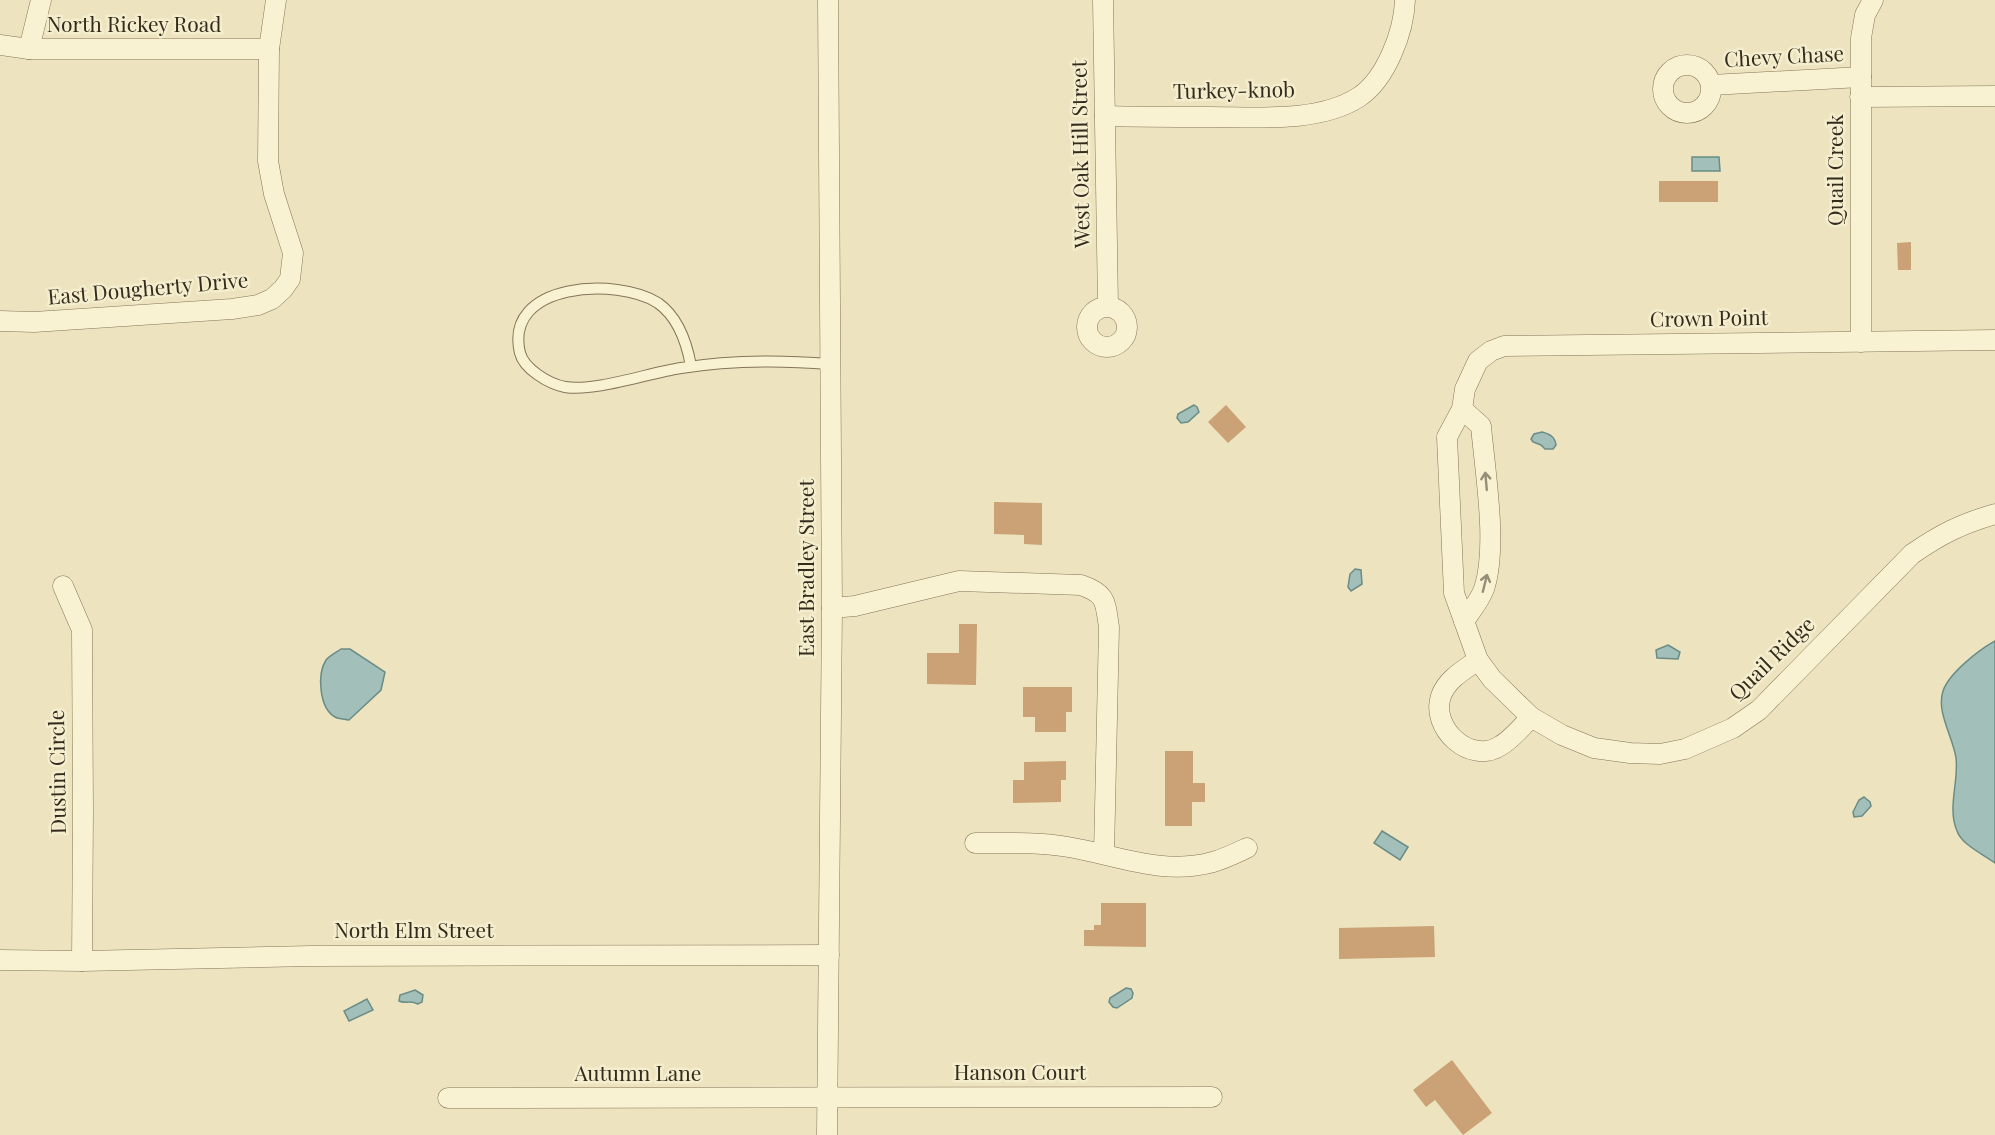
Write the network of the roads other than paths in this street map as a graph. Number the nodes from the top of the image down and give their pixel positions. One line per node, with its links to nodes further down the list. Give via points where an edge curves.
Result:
1 (41, 0): 8 (street)
2 (276, 0): 9 (street)
3 (828, 0): 18 (street, East Bradley Street)
4 (1103, 0): 13 (street, West Oak Hill Street)
5 (1405, 0): 13 (street, Turkey-knob, via 1396,45 1381,74 1359,96 1330,110 1282,118)
6 (1874, 0): 11 (street, Quail Creek, via 1865,15 1861,38)
7 (0, 45): 8 (street, North Rickey Road)
8 (29, 49): 9 (street, North Rickey Road)
9 (269, 49): 15 (street, East Dougherty Drive, via 268,161 293,253 290,279 283,289 272,299 241,308)
10 (1711, 85): 11 (street, Chevy Chase)
11 (1861, 87): 12 (street, Chevy Chase); 17 (street, Quail Creek)
12 (1995, 96)
13 (1105, 116): 14 (street, West Oak Hill Street)
14 (1107, 306)
15 (0, 321)
16 (1995, 340): 17 (street, Crown Point)
17 (1861, 342): 20 (street, Crown Point, via 1504,346 1478,361 1465,389)
18 (830, 364): 19 (lane, via 790,360); 23 (street, East Bradley Street)
19 (691, 366): 19 (lane, via 585,388 564,387 534,372 522,358 518,346 520,327 538,302 550,295 618,290 658,304 672,317)
20 (1462, 409): 24 (street, Quail Ridge, via 1447,437 1454,593); 24 (street, one-way to 20, via 1484,591 1490,562 1481,426)
21 (1995, 514): 26 (street, Quail Ridge, via 1965,523 1912,554 1760,710 1710,739 1660,754 1630,753 1594,748)
22 (63, 586): 32 (street, Dustin Circle, via 82,630)
23 (832, 608): 29 (street, via 959,581 1081,585 1102,596 1109,627); 30 (street, East Bradley Street)
24 (1464, 621): 25 (street, Quail Ridge)
25 (1478, 660): 26 (street, Quail Ridge); 26 (street, via 1453,678 1441,696 1440,713 1445,729 1462,746 1481,752 1499,747)
26 (1532, 717)
27 (975, 843): 29 (street, via 1038,843)
28 (1247, 848): 29 (street, via 1214,862 1186,867 1155,867)
29 (1104, 854)
30 (829, 955): 32 (street, North Elm Street, via 311,956); 33 (street, East Bradley Street)
31 (0, 960): 32 (street, North Elm Street)
32 (82, 961)
33 (828, 1097): 34 (street, Hanson Court); 35 (street, Autumn Lane); 36 (street, East Bradley Street)
34 (1212, 1097)
35 (448, 1098)
36 (827, 1135)

